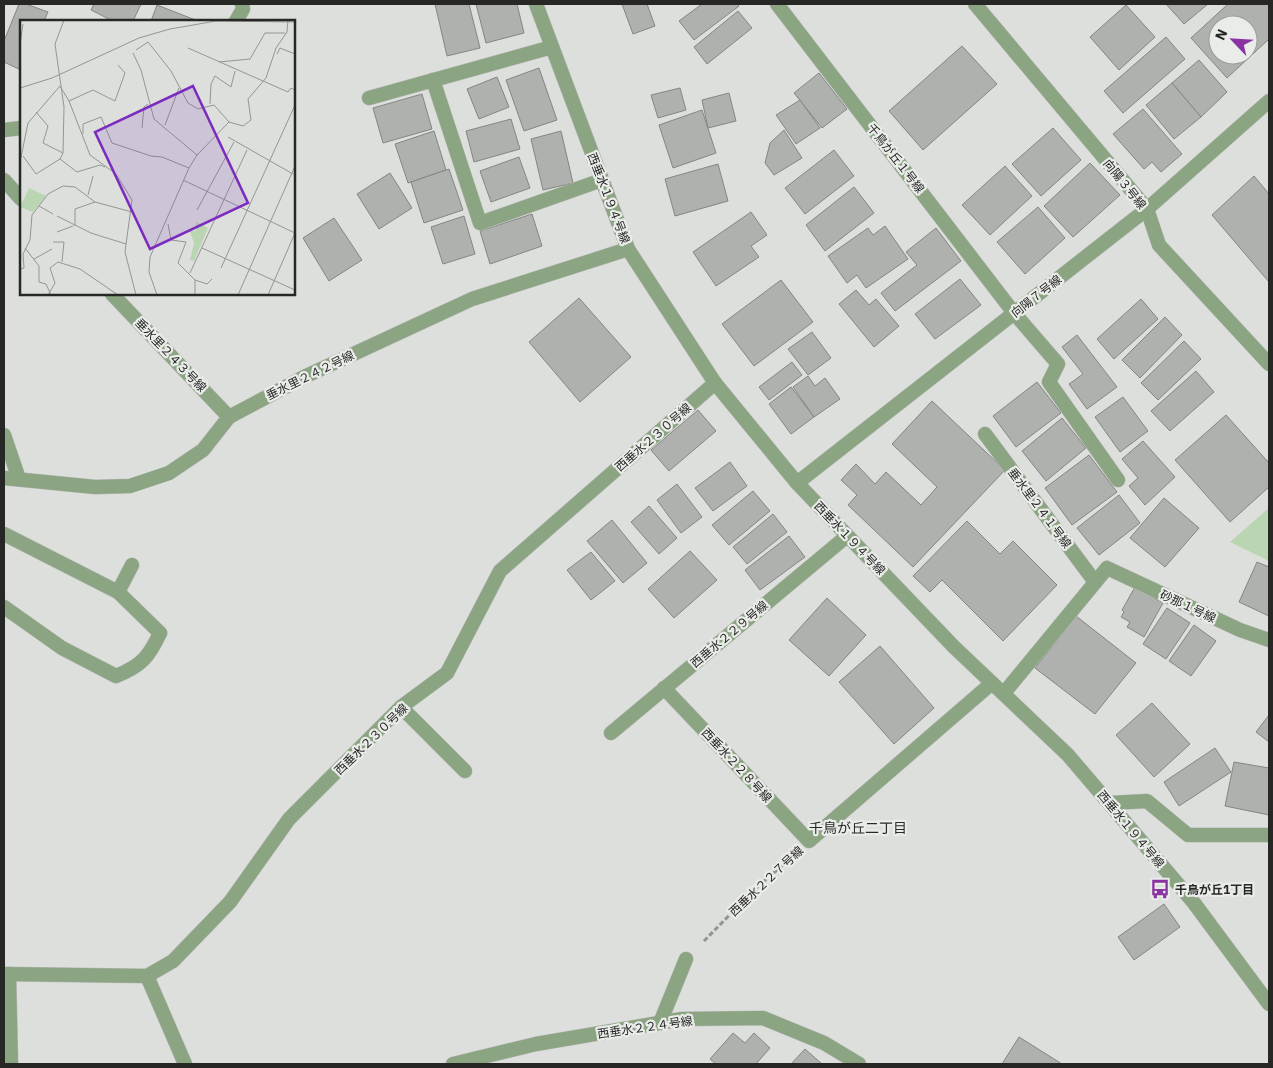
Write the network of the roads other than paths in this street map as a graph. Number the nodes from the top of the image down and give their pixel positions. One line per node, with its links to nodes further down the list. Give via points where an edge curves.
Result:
1 (242, 4): 5 (street)
2 (536, 4): 6 (street, 西垂水１９４号線)
3 (777, 4): 18 (street, 千鳥が丘１号線)
4 (975, 4): 15 (street, 向陽３号線)
5 (236, 20)
6 (552, 47): 7 (street); 13 (street, 西垂水１９４号線)
7 (433, 80): 8 (street); 13 (street, via 480,223)
8 (369, 98)
9 (1269, 101): 15 (street, 向陽７号線)
10 (20, 128): 11 (street)
11 (4, 130)
12 (4, 180): 14 (street)
13 (602, 180): 16 (street, 西垂水１９４号線)
14 (20, 198)
15 (1147, 210): 18 (street, 向陽７号線); 19 (street, 向陽３号線, via 1159,245)
16 (628, 249): 20 (street, 西垂水１９４号線); 21 (street, 垂水里２４２号線, via 472,299 306,376)
17 (113, 295): 21 (street, 垂水里２４３号線)
18 (1014, 312): 26 (street, 千鳥が丘１号線, via 1058,364 1049,382); 27 (street, 向陽７号線)
19 (1269, 364)
20 (715, 383): 27 (street, 西垂水１９４号線); 38 (street, 西垂水２３０号線, via 500,570 447,672)
21 (229, 417): 25 (street, 垂水里２４２号線, via 203,450 169,473 130,486 95,487)
22 (985, 434): 31 (street, 垂水里２４１号線)
23 (4, 435): 25 (street)
24 (4, 478): 25 (street, 垂水里２４２号線)
25 (19, 479)
26 (1118, 480)
27 (797, 483): 29 (street, 西垂水１９４号線)
28 (4, 534): 32 (street)
29 (847, 536): 35 (street, 西垂水１９４号線); 36 (street, 西垂水２２９号線)
30 (132, 565): 32 (street)
31 (1096, 582): 34 (street, 砂那１号線, via 1107,568 1240,630); 37 (street)
32 (118, 592): 33 (street, via 160,633 152,650 136,668 116,676 62,648)
33 (4, 607)
34 (1269, 640)
35 (992, 683): 37 (street, 西垂水１９４号線); 43 (street, 西垂水２２７号線)
36 (664, 688): 39 (street, 西垂水２２９号線); 43 (street, 西垂水２２８号線)
37 (1004, 693): 41 (street, 西垂水１９４号線, via 1068,755)
38 (401, 707): 40 (street); 46 (street, 西垂水２３０号線, via 289,819 230,902 173,961)
39 (611, 733)
40 (466, 771)
41 (1110, 803): 42 (street, via 1148,801 1188,836); 47 (street, 西垂水１９４号線, via 1194,903)
42 (1269, 835)
43 (810, 841)
44 (686, 959): 48 (street)
45 (6, 974): 46 (street); 49 (street)
46 (148, 976): 50 (street)
47 (1269, 1004)
48 (660, 1023): 51 (street, 西垂水２２４号線, via 536,1044); 52 (street, 西垂水２２４号線, via 682,1019 763,1018 824,1043)
49 (11, 1064)
50 (185, 1064)
51 (454, 1064)
52 (859, 1064)

